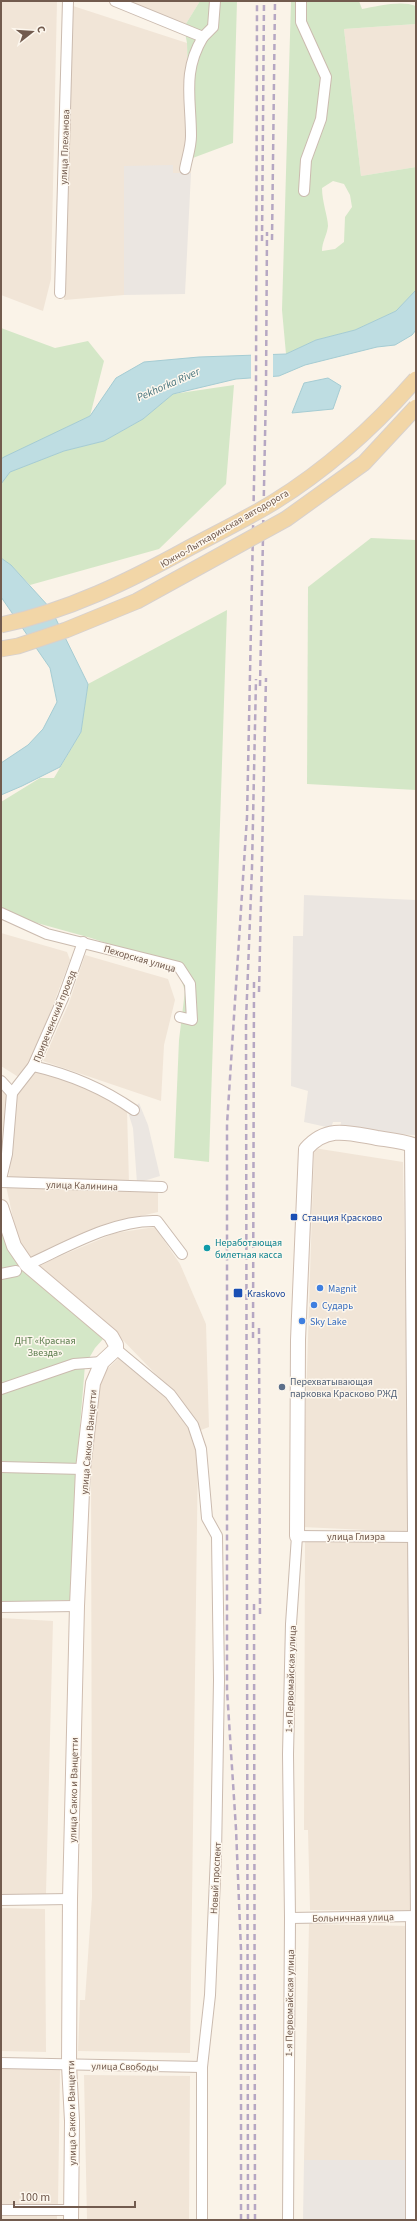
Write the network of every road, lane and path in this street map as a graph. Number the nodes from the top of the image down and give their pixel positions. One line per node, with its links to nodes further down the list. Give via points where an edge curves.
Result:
1 (68, 1): 8 (street, улица Плеханова)
2 (115, 1): 5 (street)
3 (214, 1): 5 (street, via 213,27)
4 (302, 1): 7 (street, via 301,22 326,77 321,119 306,160)
5 (203, 37): 6 (street, via 194,52 188,80 191,138)
6 (185, 169)
7 (304, 191)
8 (60, 293)
9 (416, 379): 11 (main road, Южно-Лыткаринская автодорога, bridge, via 387,412 317,472 274,502 130,580 60,609)
10 (416, 407): 12 (main road, Южно-Лыткаринская автодорога, bridge, via 364,463 286,519 137,601 66,630)
11 (1, 625)
12 (1, 649)
13 (1, 913): 14 (street, via 47,934)
14 (83, 942): 15 (street, Пехорская улица, via 179,967 190,984 192,1020); 16 (street, Приреченский проезд, via 63,998)
15 (180, 1017)
16 (33, 1066): 18 (street, Приреченский проезд); 19 (street, via 73,1078 120,1100)
17 (1, 1081): 18 (street)
18 (12, 1093): 21 (street, via 6,1160)
19 (134, 1110)
20 (413, 1144): 32 (main road, 1-я Первомайская улица, via 347,1132 329,1133 313,1141 306,1149 298,1340); 33 (street, via 411,1424)
21 (1, 1181): 22 (street, улица Калинина)
22 (162, 1187)
23 (1, 1207): 25 (main road)
24 (182, 1254): 25 (street, via 157,1221 149,1221 114,1227)
25 (21, 1268): 26 (street); 27 (main road, via 111,1336)
26 (1, 1274)
27 (116, 1349): 28 (main road); 42 (street, Новый проспект, via 170,1394 193,1425 201,1449 207,1518 217,1536 219,1680 216,1855 210,1995)
28 (102, 1362): 29 (street, via 74,1364); 31 (main road, улица Сакко и Ванцетти, via 93,1383)
29 (1, 1390)
30 (1, 1467): 31 (street)
31 (84, 1469): 34 (main road, улица Сакко и Ванцетти)
32 (297, 1536): 33 (street, улица Глиэра); 39 (street, 1-я Первомайская улица, via 288,1754)
33 (414, 1537): 38 (street)
34 (77, 1606): 35 (street); 36 (main road, улица Сакко и Ванцетти)
35 (1, 1607)
36 (70, 1899): 37 (street); 41 (main road, улица Сакко и Ванцетти)
37 (1, 1900)
38 (416, 1916): 39 (street, Больничная улица); 47 (street, via 412,1922)
39 (290, 1918): 46 (street, 1-я Первомайская улица)
40 (1, 2063): 41 (street, улица Свободы)
41 (69, 2065): 42 (street, улица Свободы); 44 (main road, улица Сакко и Ванцетти, via 72,2121)
42 (202, 2067): 45 (street, Новый проспект)
43 (1, 2210): 44 (street)
44 (71, 2215)
45 (202, 2220)
46 (288, 2220)
47 (411, 2220)

